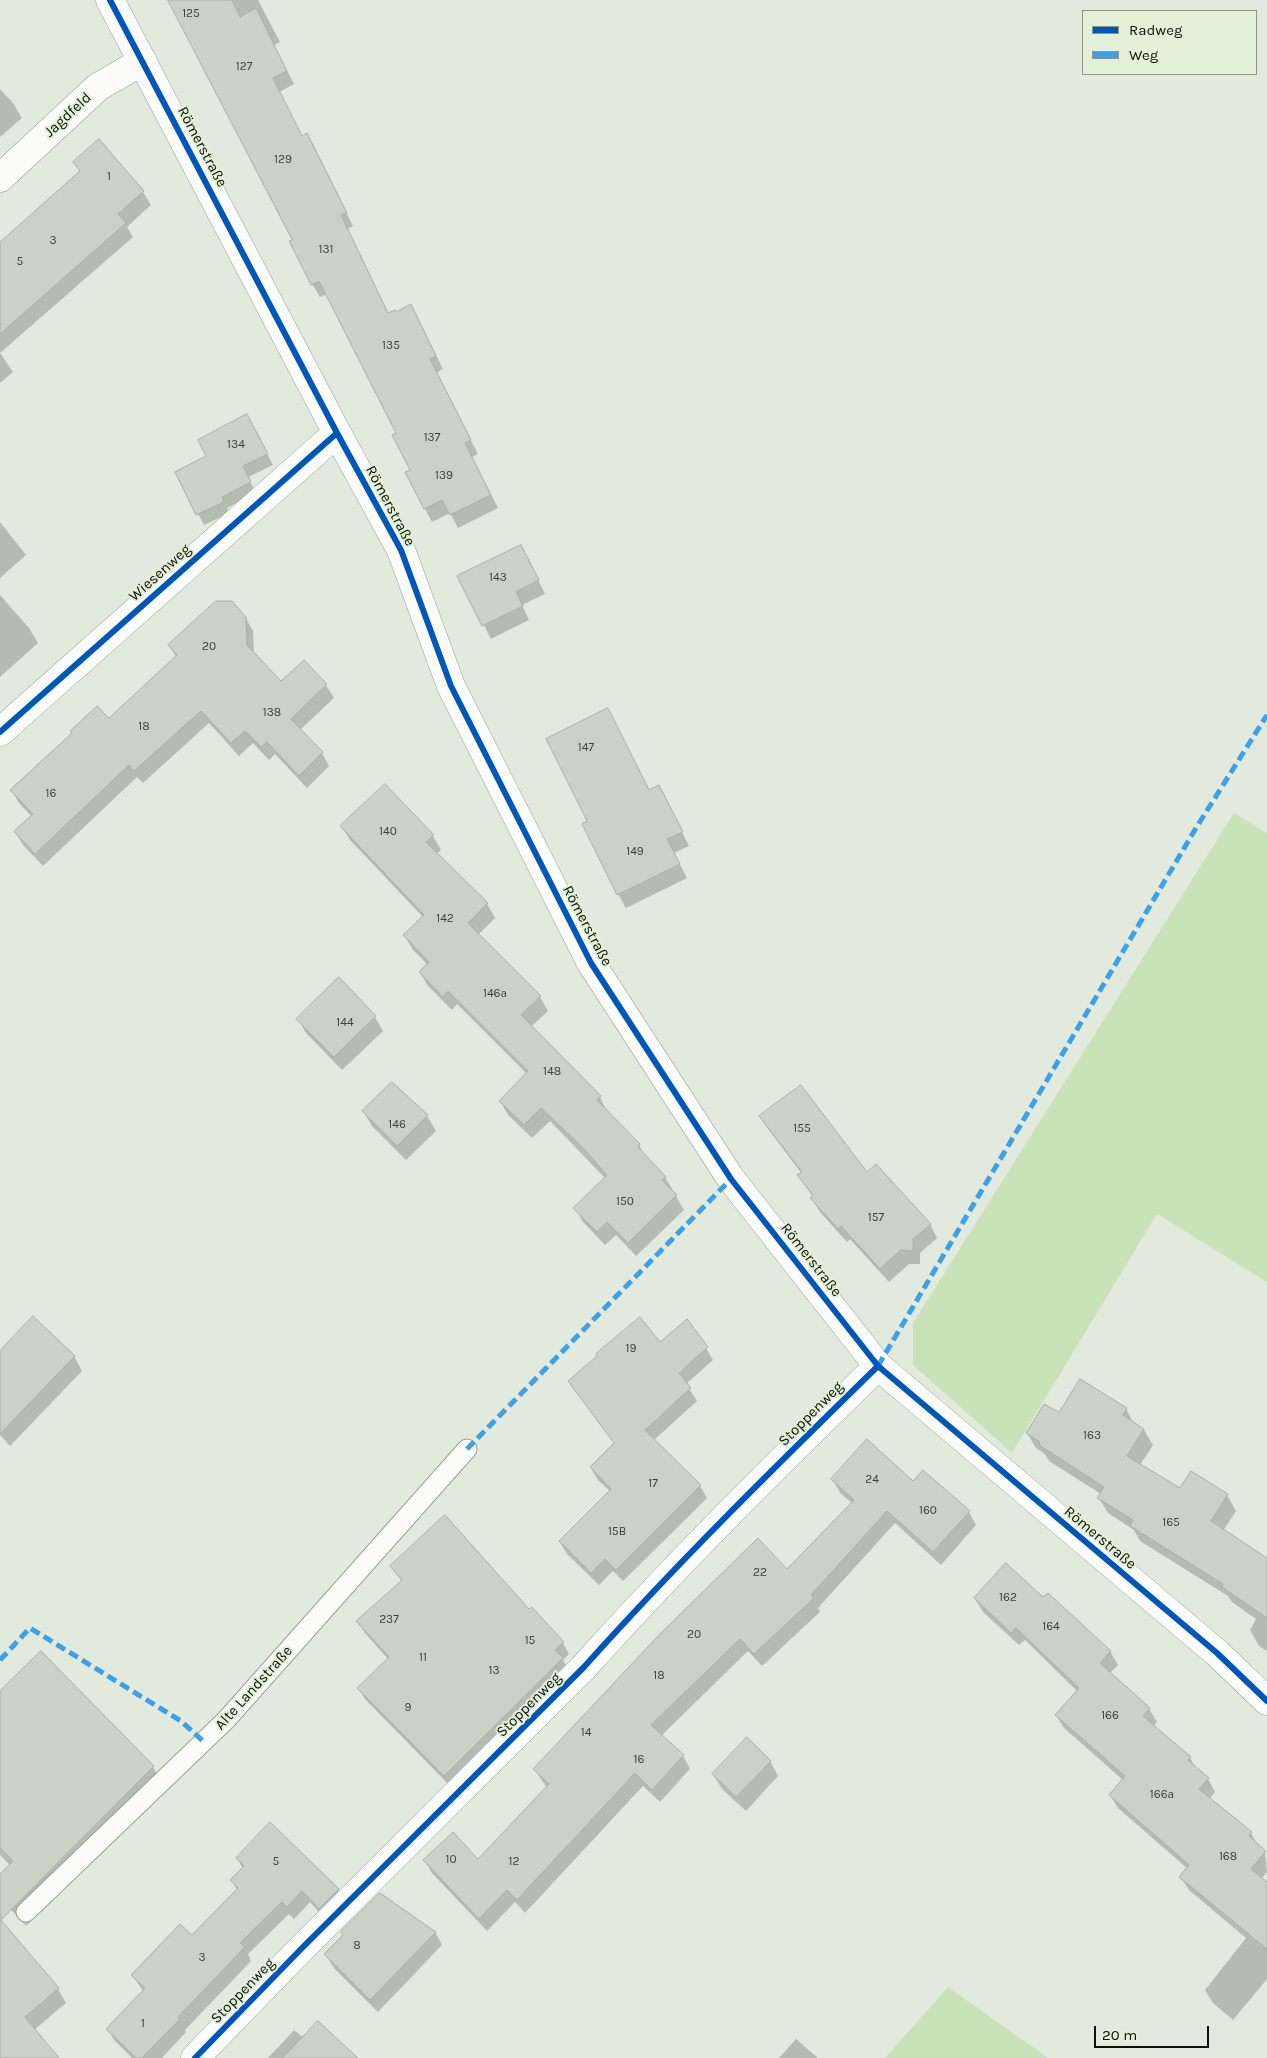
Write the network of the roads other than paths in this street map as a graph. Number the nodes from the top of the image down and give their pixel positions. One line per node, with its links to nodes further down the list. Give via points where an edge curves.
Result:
1 (110, 0): 2 (street, Römerstraße)
2 (142, 61): 3 (street, Jagdfeld, via 98,87); 4 (street, Römerstraße)
3 (0, 178)
4 (336, 433): 5 (street, Wiesenweg); 6 (street, Römerstraße, via 401,550 451,686 591,963 730,1179)
5 (0, 732)
6 (878, 1366): 8 (street, Römerstraße, via 1216,1653); 10 (street, Stoppenweg, via 738,1504 584,1667)
7 (467, 1449): 9 (lane, Alte Landstraße, via 226,1720)
8 (1267, 1701)
9 (26, 1912)
10 (195, 2058)

